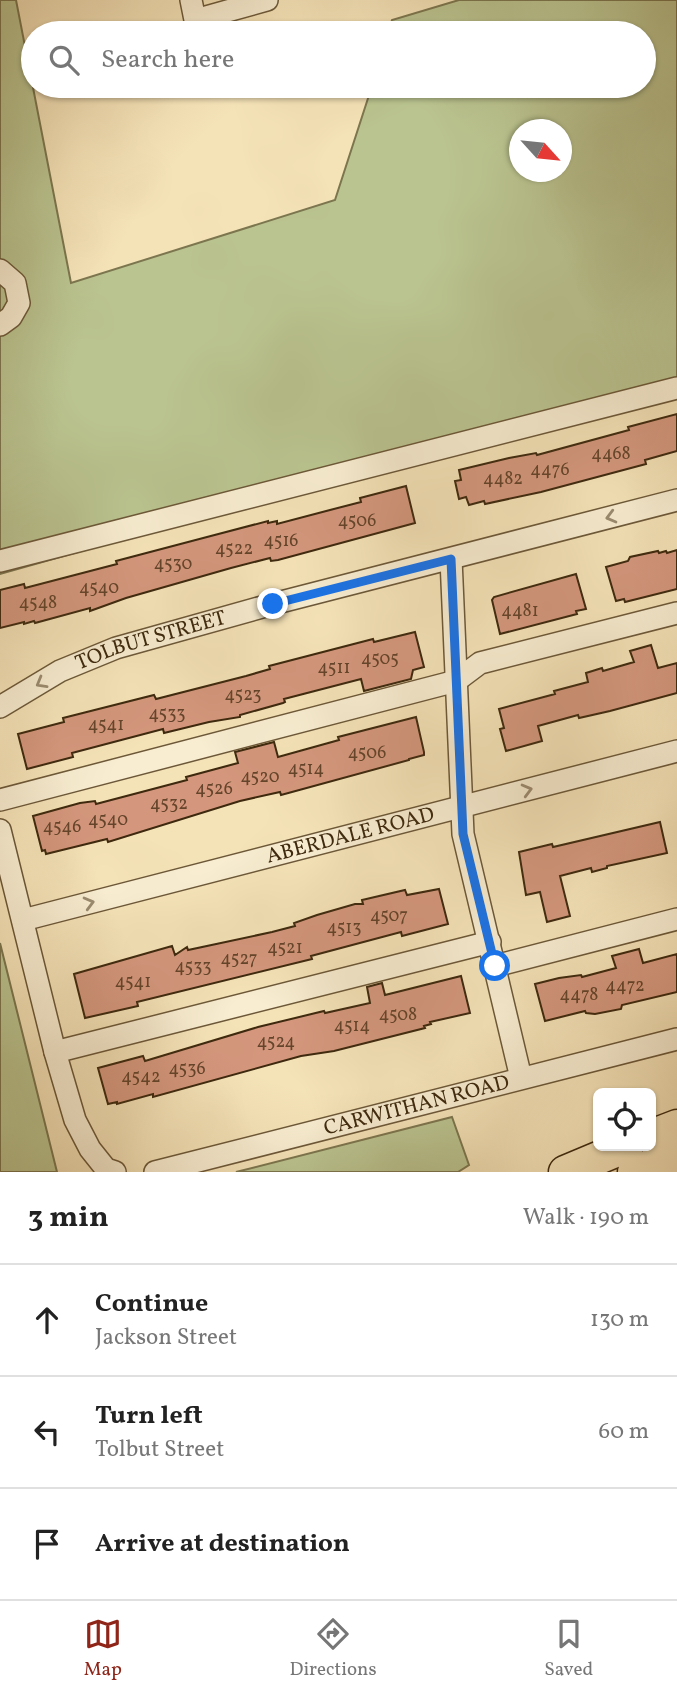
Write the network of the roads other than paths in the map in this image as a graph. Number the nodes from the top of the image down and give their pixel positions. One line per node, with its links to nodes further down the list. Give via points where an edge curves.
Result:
1 (191, 0): 2 (street, via 195,20)
2 (267, 0)
3 (0, 270): 4 (street, via 15,283 19,303)
4 (0, 325)
5 (677, 387): 8 (street)
6 (677, 500): 7 (street, TOLBUT STREET, one-way to 7)
7 (451, 559): 10 (street); 11 (street, TOLBUT STREET, one-way to 11, via 116,648 60,671)
8 (0, 561)
9 (677, 613): 10 (street, via 480,663)
10 (456, 681): 13 (street); 14 (street)
11 (0, 707)
12 (677, 751): 14 (street, ABERDALE ROAD, one-way to 12)
13 (0, 800)
14 (461, 807): 17 (street, ABERDALE ROAD, one-way to 14); 18 (street, via 463,834)
15 (0, 830): 17 (street)
16 (677, 919): 19 (street)
17 (23, 920): 21 (street)
18 (490, 942): 19 (street); 21 (street)
19 (495, 966): 22 (street)
20 (677, 1039): 22 (street, CARWITHAN ROAD)
21 (55, 1052): 27 (street, via 75,1121 90,1149)
22 (521, 1078): 28 (street, CARWITHAN ROAD)
23 (677, 1126): 24 (highway)
24 (656, 1134)
25 (615, 1151): 29 (highway)
26 (677, 1155): 30 (highway)
27 (114, 1172)
28 (155, 1172)
29 (565, 1172)
30 (635, 1172)

